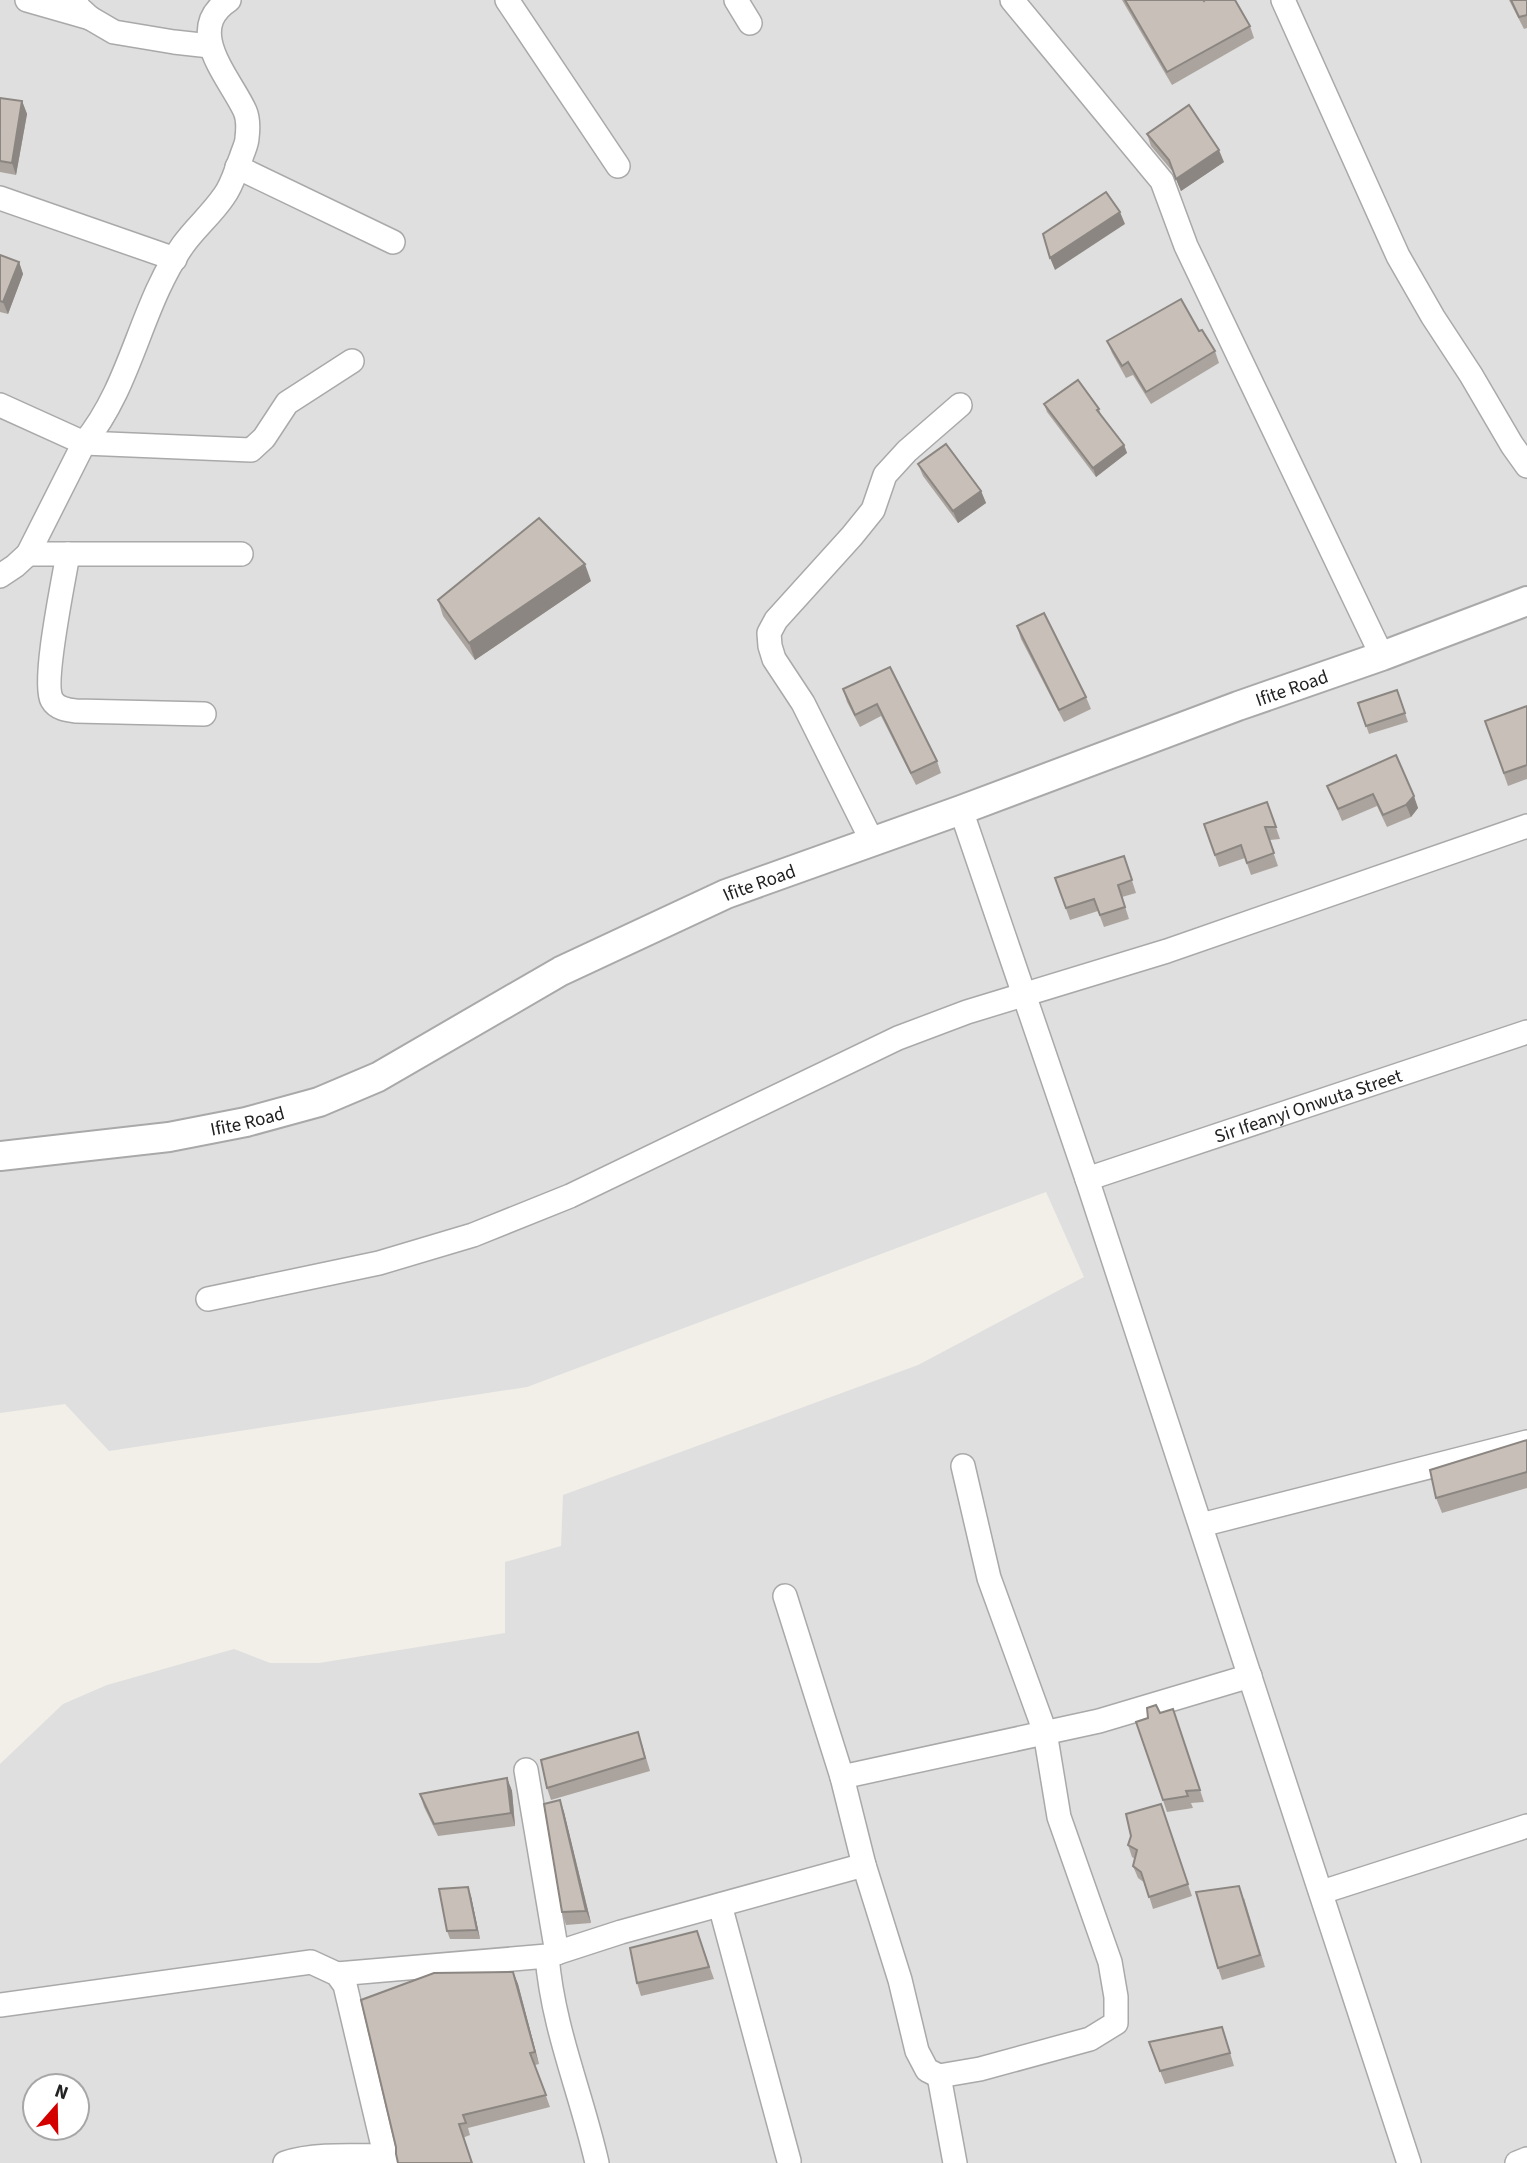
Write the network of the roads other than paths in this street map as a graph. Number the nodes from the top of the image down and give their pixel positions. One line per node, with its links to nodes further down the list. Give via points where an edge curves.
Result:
1 (27, 0): 8 (street)
2 (75, 0): 8 (street)
3 (229, 0): 10 (street, via 218,7 210,28)
4 (507, 0): 11 (street)
5 (736, 0): 9 (street)
6 (1013, 0): 26 (street, via 1162,181 1186,246)
7 (1283, 0): 20 (street, via 1398,256)
8 (90, 18): 10 (street, via 114,32)
9 (750, 23)
10 (210, 46): 12 (street, via 246,114 247,139)
11 (618, 166)
12 (237, 167): 14 (street); 15 (street, via 226,194)
13 (0, 198): 15 (street)
14 (393, 242)
15 (175, 259): 19 (street, via 162,279 114,398)
16 (352, 361): 19 (street, via 287,403 251,450)
17 (0, 405): 19 (street)
18 (960, 405): 30 (street, via 885,475 873,510 783,611 769,633 774,659 803,702)
19 (84, 443): 21 (street)
20 (1527, 466)
21 (28, 554): 22 (street); 24 (street)
22 (68, 554): 23 (street); 27 (street, via 51,661 52,700 62,709 76,711)
23 (241, 554)
24 (0, 576)
25 (1527, 601): 26 (street, Ifite Road)
26 (1382, 656): 28 (street, Ifite Road)
27 (204, 714)
28 (961, 810): 30 (street, Ifite Road); 31 (street)
29 (1527, 826): 31 (street)
30 (873, 841): 33 (street, Ifite Road, via 726,894 561,971 378,1077 318,1102 169,1137)
31 (1024, 996): 34 (street); 35 (street, via 898,1038 570,1196 473,1235 379,1263)
32 (1527, 1032): 34 (street, Sir Ifeanyi Onwuta Street)
33 (0, 1156)
34 (1087, 1179): 38 (street)
35 (208, 1299)
36 (1527, 1442): 38 (street)
37 (963, 1466): 41 (street, via 989,1578)
38 (1200, 1525): 40 (street)
39 (785, 1596): 43 (street)
40 (1250, 1676): 41 (street, via 1099,1721); 46 (street)
41 (1045, 1732): 43 (street); 51 (street, via 1059,1816 1110,1962 1116,2023 1090,2039)
42 (526, 1770): 48 (street)
43 (842, 1777): 45 (street)
44 (1527, 1826): 46 (street)
45 (864, 1865): 47 (street); 51 (street, via 917,2051 927,2070)
46 (1322, 1892): 58 (street)
47 (719, 1905): 48 (street); 54 (street)
48 (552, 1954): 49 (street); 56 (street, via 550,1990)
49 (337, 1974): 50 (street, via 311,1962); 53 (street, via 345,1985)
50 (0, 2005)
51 (939, 2076): 57 (street)
52 (1527, 2159): 59 (street)
53 (386, 2160): 55 (street, via 334,2157)
54 (789, 2161)
55 (285, 2163)
56 (597, 2163)
57 (955, 2163)
58 (1409, 2163)
59 (1517, 2163)

